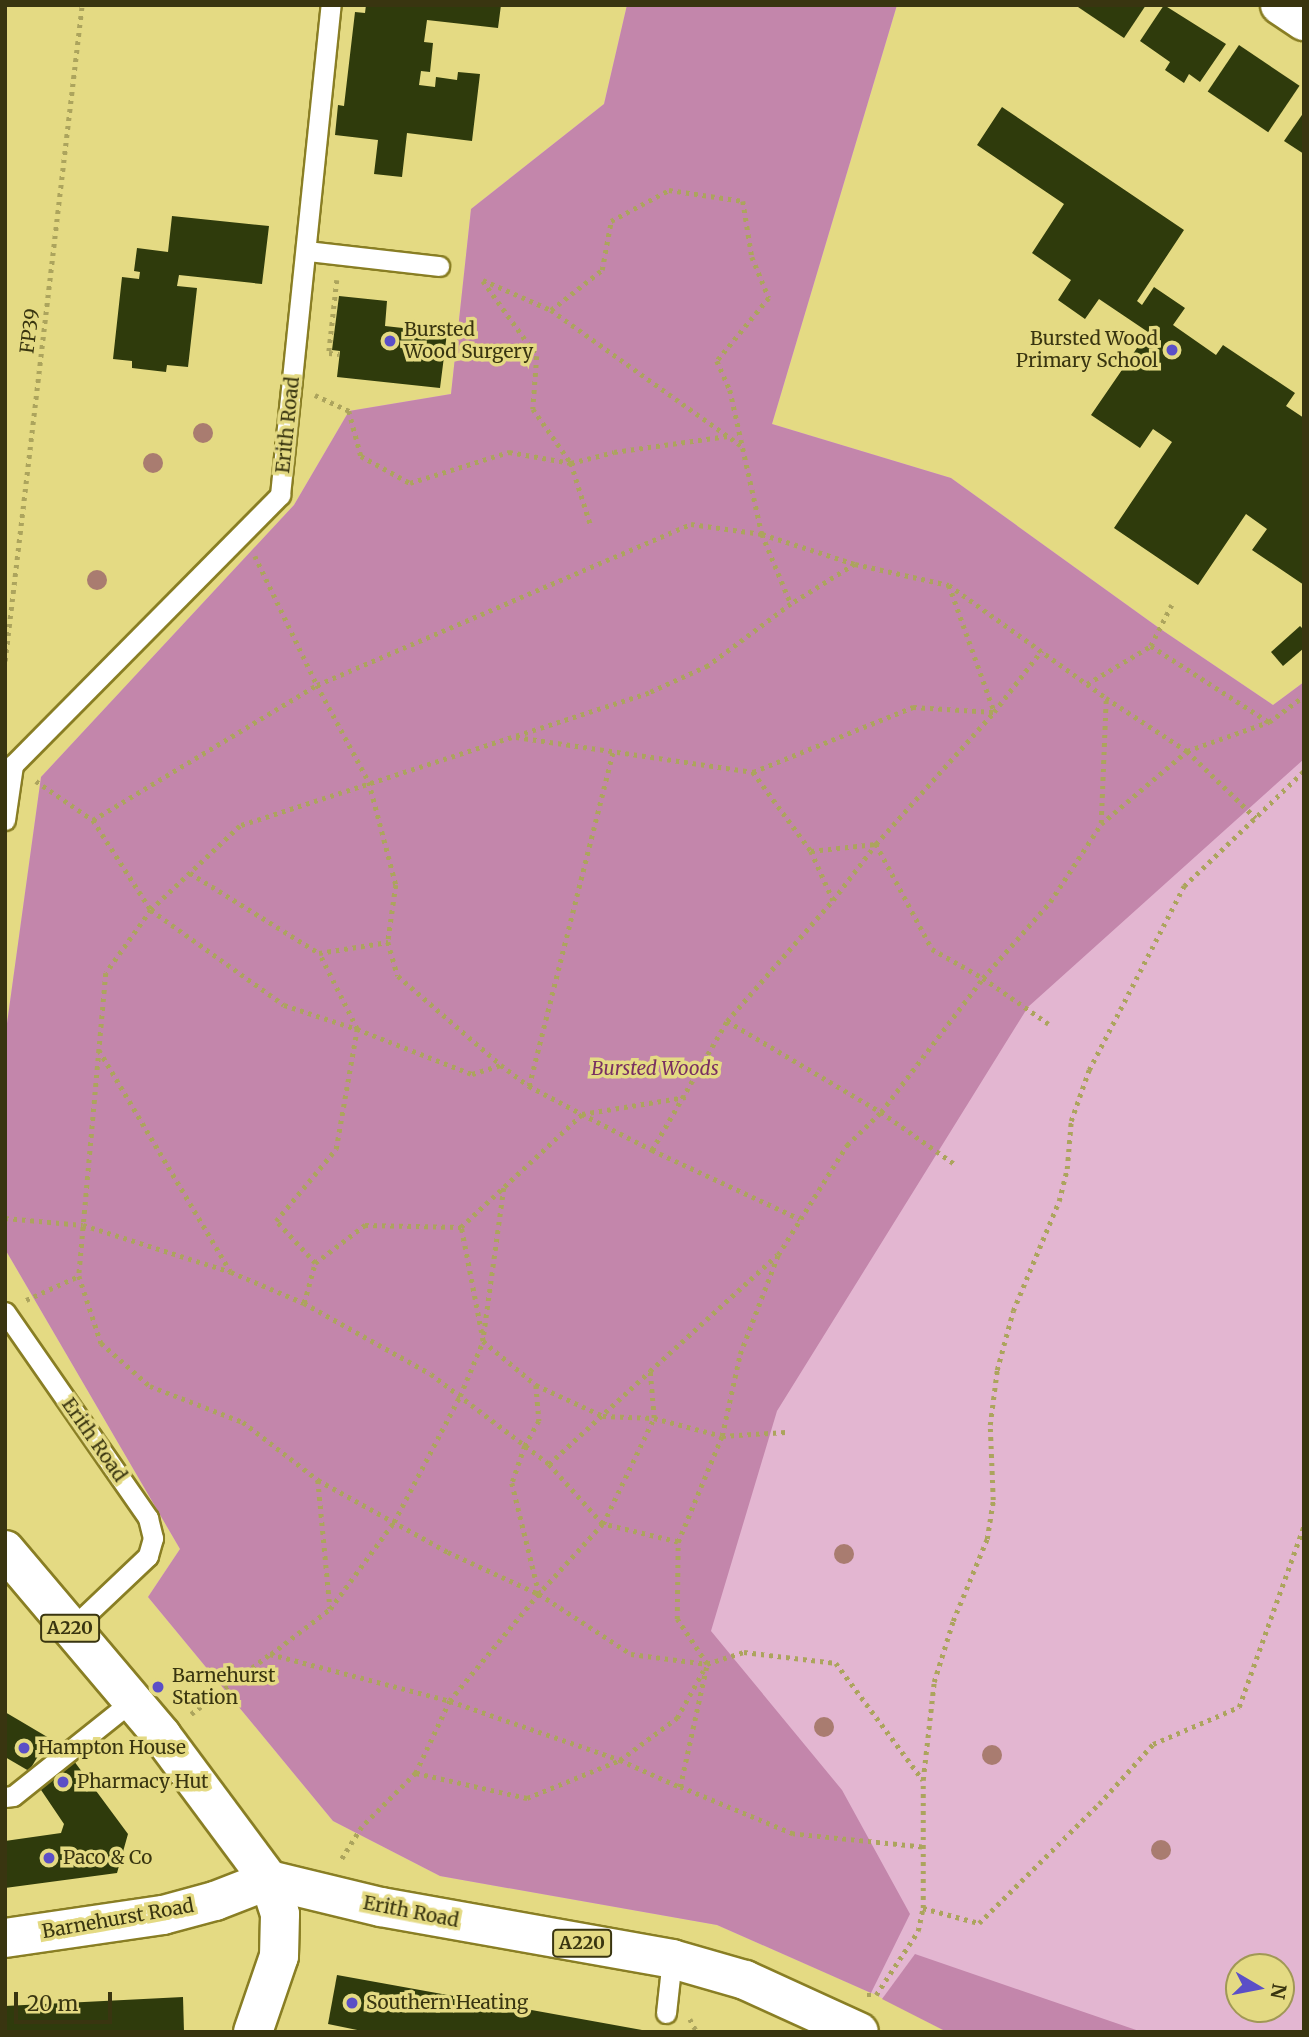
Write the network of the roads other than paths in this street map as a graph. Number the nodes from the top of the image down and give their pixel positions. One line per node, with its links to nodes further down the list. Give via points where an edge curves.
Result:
1 (331, 5): 4 (lane, Erith Road)
2 (1280, 5): 3 (main road)
3 (1304, 21)
4 (307, 251): 5 (lane); 6 (lane, Erith Road, via 280,495 13,765)
5 (439, 265)
6 (5, 820)
7 (9, 1317): 9 (lane, Erith Road, via 148,1518 153,1538 148,1556)
8 (5, 1550): 9 (main road, A220)
9 (71, 1629): 10 (main road, A220)
10 (132, 1701): 11 (lane, via 13,1796); 12 (main road, A220)
11 (5, 1797)
12 (269, 1880): 13 (main road, Barnehurst Road, via 163,1915); 14 (main road, Erith Road / A220, via 319,1894); 18 (main road, via 281,1914 279,1956)
13 (5, 1938)
14 (672, 1959): 15 (lane); 16 (main road, Erith Road / A220, via 744,1980)
15 (666, 2013)
16 (802, 2019): 17 (main road, Erith Road / A220)
17 (850, 2027)
18 (253, 2032)

